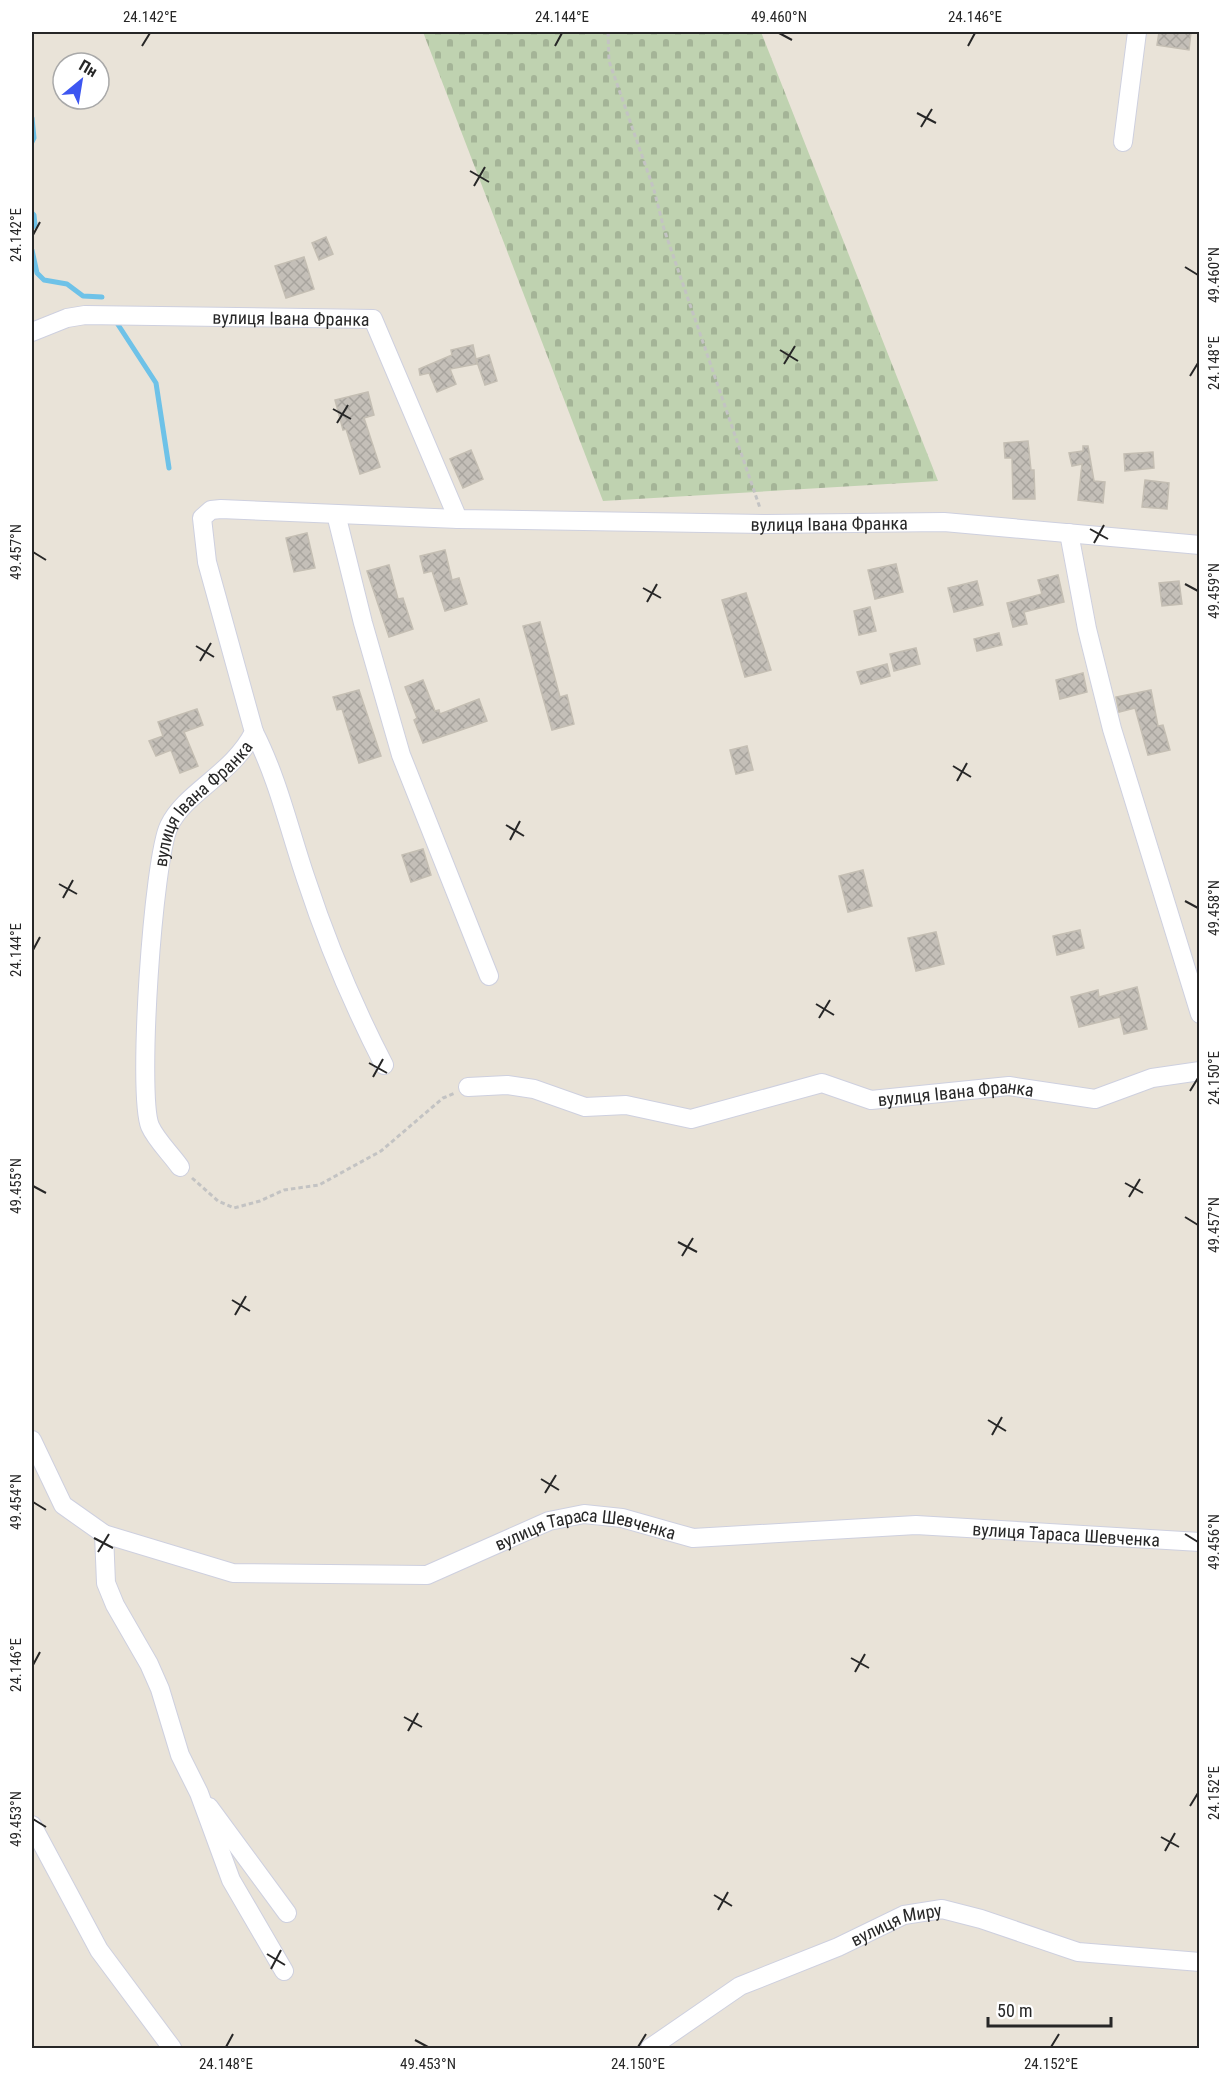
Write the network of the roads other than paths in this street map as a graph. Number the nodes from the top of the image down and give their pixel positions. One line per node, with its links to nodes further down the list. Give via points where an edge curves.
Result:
1 (1137, 32): 2 (street)
2 (1123, 142)
3 (32, 332): 5 (street, вулиця Івана Франка, via 85,315 373,319)
4 (336, 514): 5 (street, вулиця Івана Франка); 8 (street, вулиця Івана Франка, via 221,508 210,510 202,518 207,562); 9 (street, via 401,755)
5 (458, 519): 6 (street, вулиця Івана Франка, via 766,524 944,522)
6 (1069, 534): 7 (street, вулиця Івана Франка); 10 (street, via 1112,729)
7 (1200, 544)
8 (254, 732): 11 (street, via 271,766 309,887 356,1010); 14 (street, вулиця Івана Франка, via 230,766 177,813 168,827 160,869 146,1018 146,1105 151,1126)
9 (489, 976)
10 (1200, 1014)
11 (384, 1065)
12 (1200, 1071): 13 (street, вулиця Івана Франка, via 1152,1078 1095,1099 1009,1086 872,1100 822,1083 690,1119 626,1105 585,1107 525,1087)
13 (468, 1087)
14 (180, 1167)
15 (32, 1440): 16 (street, вулиця Тараса Шевченка, via 63,1505)
16 (104, 1534): 17 (street, вулиця Тараса Шевченка, via 233,1573 427,1575 549,1521 584,1514 622,1518 693,1538 916,1525); 18 (street, via 106,1583 119,1614 149,1664 180,1755)
17 (1200, 1542)
18 (199, 1793): 20 (street); 22 (street, via 231,1880)
19 (32, 1825): 23 (street, via 99,1950)
20 (287, 1913)
21 (1200, 1962): 24 (street, вулиця Миру, via 1078,1952 942,1909 904,1915 838,1947 740,1986)
22 (284, 1971)
23 (172, 2049)
24 (650, 2049)

